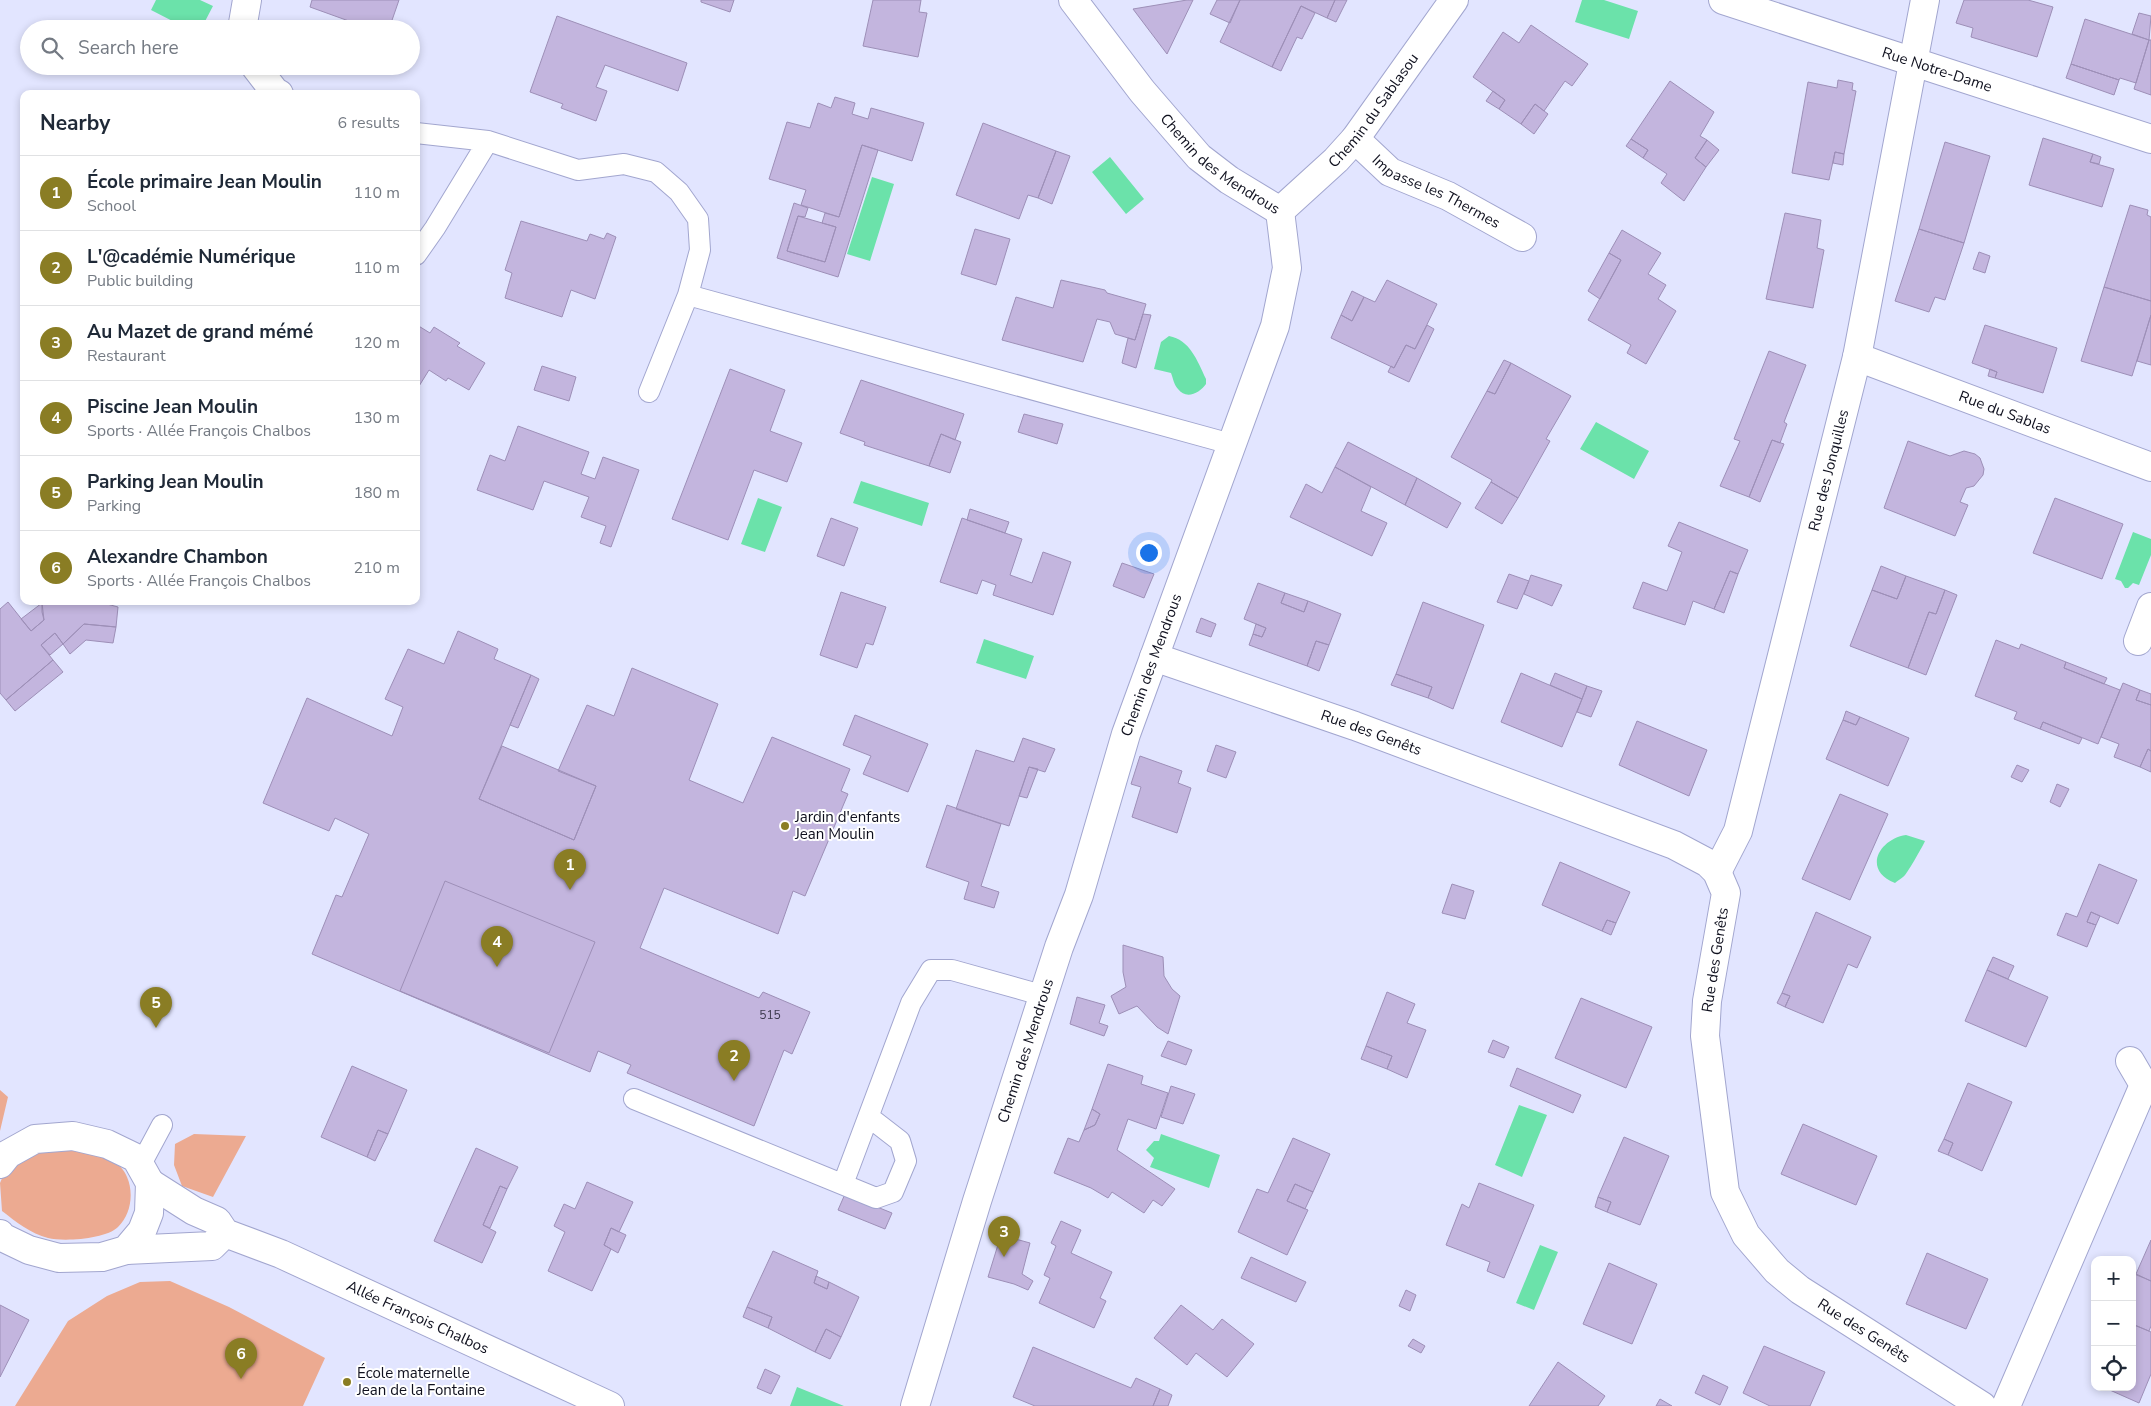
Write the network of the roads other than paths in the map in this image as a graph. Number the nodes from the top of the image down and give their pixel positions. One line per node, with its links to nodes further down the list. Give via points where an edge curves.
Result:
1 (247, 0): 6 (street)
2 (1073, 0): 14 (street, Chemin des Mendrous, via 1142,90 1199,157)
3 (1454, 0): 11 (street, Chemin du Sablasou)
4 (1723, 0): 7 (street, Rue Notre-Dame)
5 (1925, 0): 7 (street, Rue des Jonquilles)
6 (244, 20)
7 (1914, 63): 12 (street, Rue Notre-Dame); 18 (street, Rue des Jonquilles)
8 (262, 75): 9 (street)
9 (273, 90)
10 (420, 133): 13 (lane)
11 (1356, 139): 14 (street, Chemin du Sablasou); 15 (street, Impasse les Thermes, via 1390,172 1448,196)
12 (2151, 139)
13 (488, 141): 16 (lane); 17 (lane, via 578,170 624,164 656,172 679,192 698,219 700,250)
14 (1280, 211): 20 (street, Chemin des Mendrous, via 1288,268 1275,326)
15 (1522, 237)
16 (420, 250)
17 (688, 295): 19 (lane); 20 (lane)
18 (1857, 357): 21 (street, Rue du Sablas); 25 (street, Rue des Jonquilles, via 1738,831)
19 (649, 392)
20 (1231, 444): 24 (street, Chemin des Mendrous)
21 (2151, 467)
22 (2151, 606): 23 (street)
23 (2138, 641)
24 (1154, 657): 25 (street, Rue des Genêts, via 1355,726 1674,845 1708,863); 26 (street, Chemin des Mendrous, via 1126,734 1079,895)
25 (1717, 872): 39 (street, Rue des Genêts, via 1726,893 1707,1001 1705,1036 1726,1192 1746,1235 1777,1271 1800,1290)
26 (1045, 996): 29 (lane, via 952,970 931,970 911,1003); 38 (street, Chemin des Mendrous, via 977,1201)
27 (2130, 1061): 40 (street, via 2144,1085)
28 (634, 1100): 33 (lane)
29 (869, 1117): 33 (lane); 33 (lane, via 900,1141 906,1161 893,1192 876,1198)
30 (162, 1125): 32 (lane)
31 (0, 1164): 32 (street, Allée François Chalbos, via 8,1154 35,1140 73,1136 107,1144 136,1158)
32 (145, 1174): 34 (street, Allée François Chalbos, via 194,1211 217,1221); 36 (street, via 148,1213 142,1231)
33 (843, 1184)
34 (225, 1233): 36 (street, via 212,1246); 37 (street, Allée François Chalbos, via 290,1258)
35 (0, 1234): 36 (street, via 2,1238 29,1250 59,1258 102,1257)
36 (126, 1250)
37 (610, 1406)
38 (915, 1406)
39 (1982, 1406)
40 (2006, 1406)

